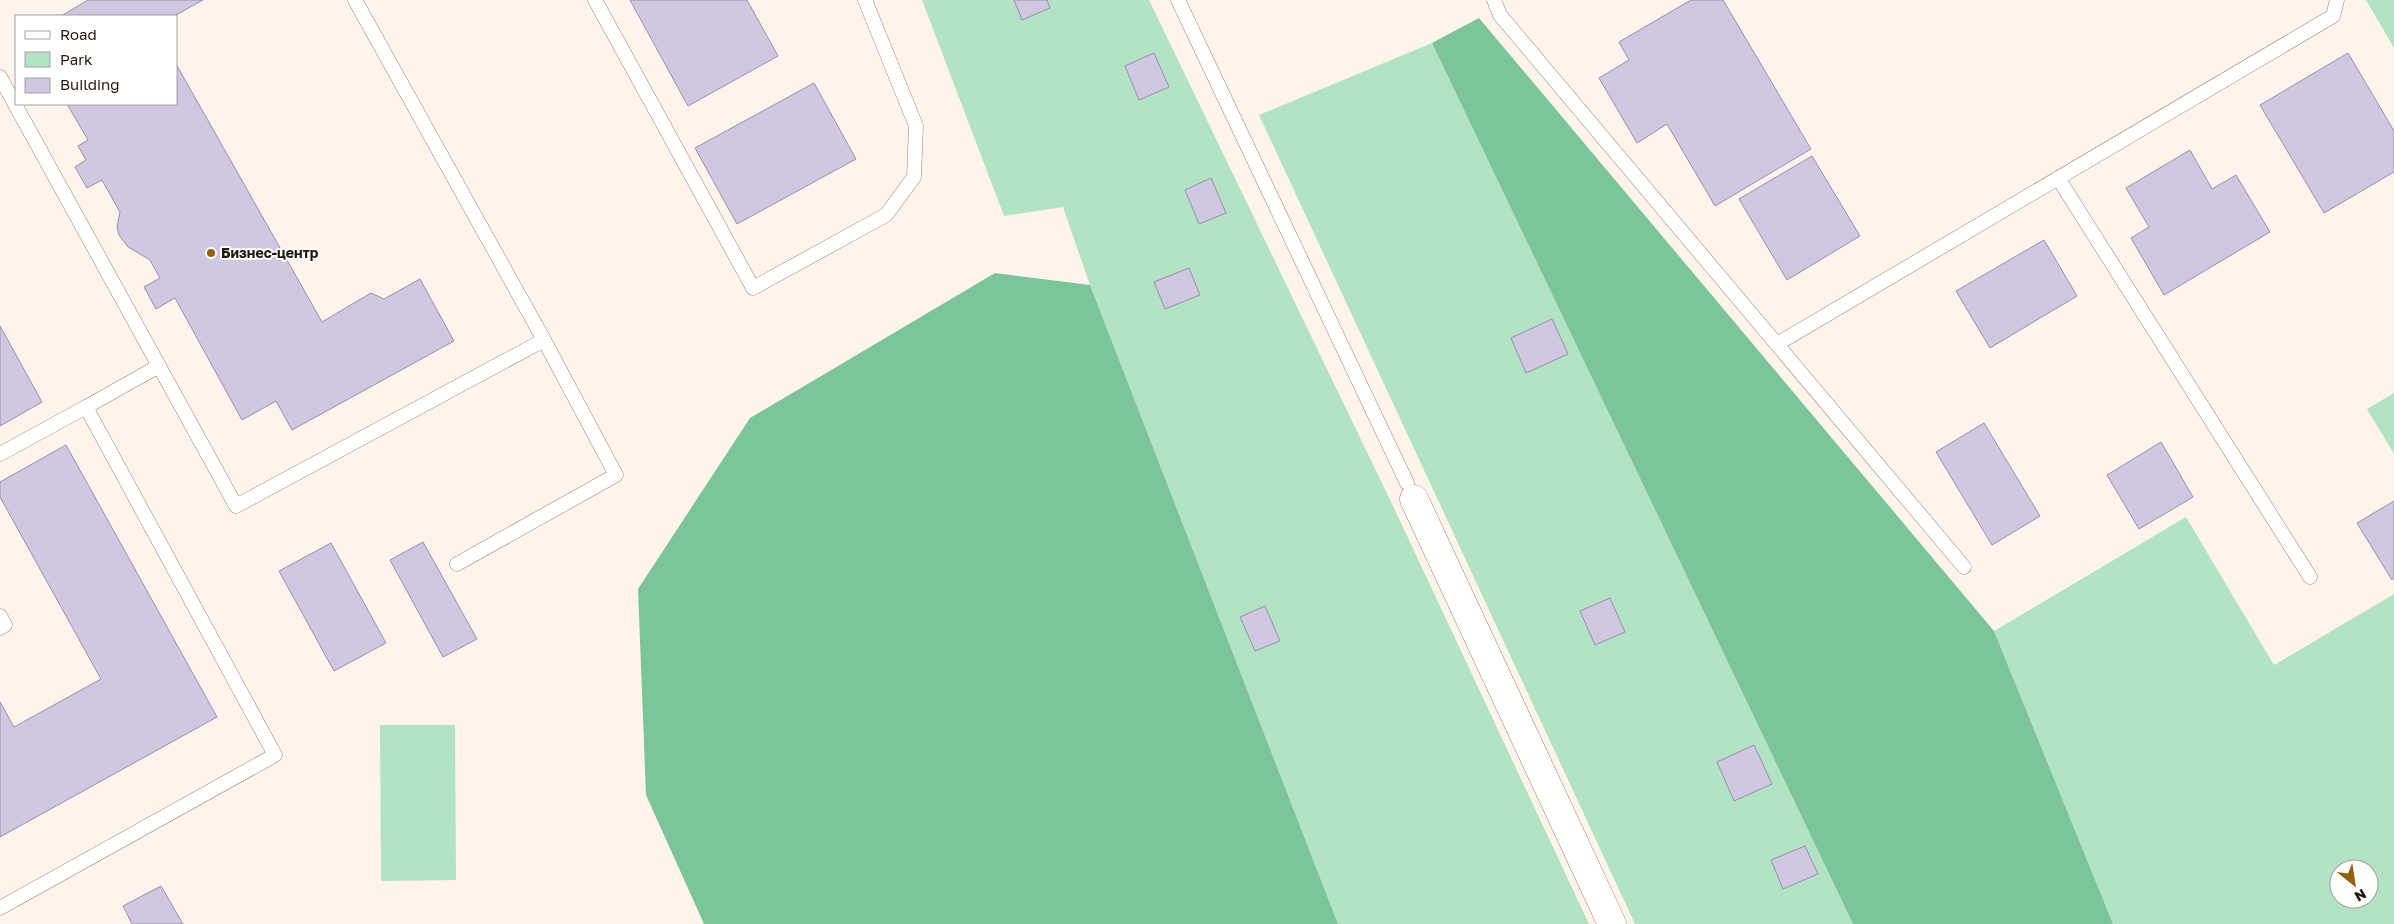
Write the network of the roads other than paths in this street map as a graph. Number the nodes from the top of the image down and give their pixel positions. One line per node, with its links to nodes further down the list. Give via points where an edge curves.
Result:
1 (355, 0): 11 (lane)
2 (595, 0): 3 (lane, via 753,288 886,215 914,177 916,126)
3 (865, 0)
4 (1178, 0): 16 (lane)
5 (1494, 0): 12 (lane, via 1500,15)
6 (2337, 0): 10 (lane, via 2333,16)
7 (0, 77): 8 (lane)
8 (15, 104)
9 (15, 105): 13 (lane)
10 (2058, 178): 12 (lane); 19 (lane)
11 (544, 340): 13 (lane, via 236,506); 17 (lane, via 616,474)
12 (1777, 344): 18 (lane)
13 (159, 366): 14 (lane)
14 (86, 407): 15 (lane); 22 (lane, via 275,755)
15 (0, 454)
16 (1410, 491): 23 (street)
17 (457, 564)
18 (1964, 567)
19 (2310, 577)
20 (0, 616): 21 (lane, via 5,625)
21 (0, 628)
22 (0, 908)
23 (1612, 924)

